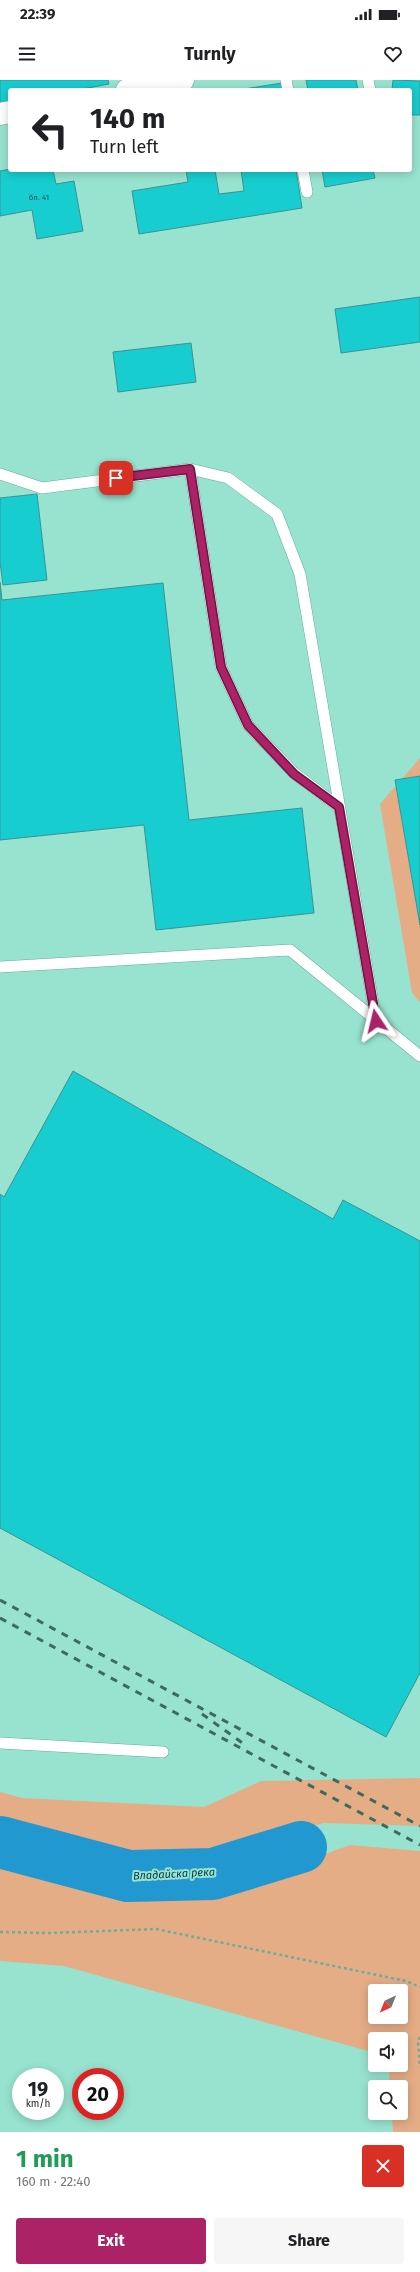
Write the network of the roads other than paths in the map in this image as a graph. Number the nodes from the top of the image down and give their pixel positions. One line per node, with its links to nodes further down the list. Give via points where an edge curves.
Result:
1 (183, 80): 2 (street)
2 (131, 86)
3 (303, 172): 4 (lane)
4 (307, 192)
5 (190, 469): 6 (lane, via 42,488); 7 (lane, via 221,667 248,725 294,774); 7 (lane, via 228,478 277,514 300,574)
6 (0, 474)
7 (339, 807): 9 (lane)
8 (0, 967): 9 (lane, via 290,950)
9 (376, 1021): 10 (lane)
10 (420, 1056)
11 (0, 1743): 12 (lane)
12 (163, 1752)

